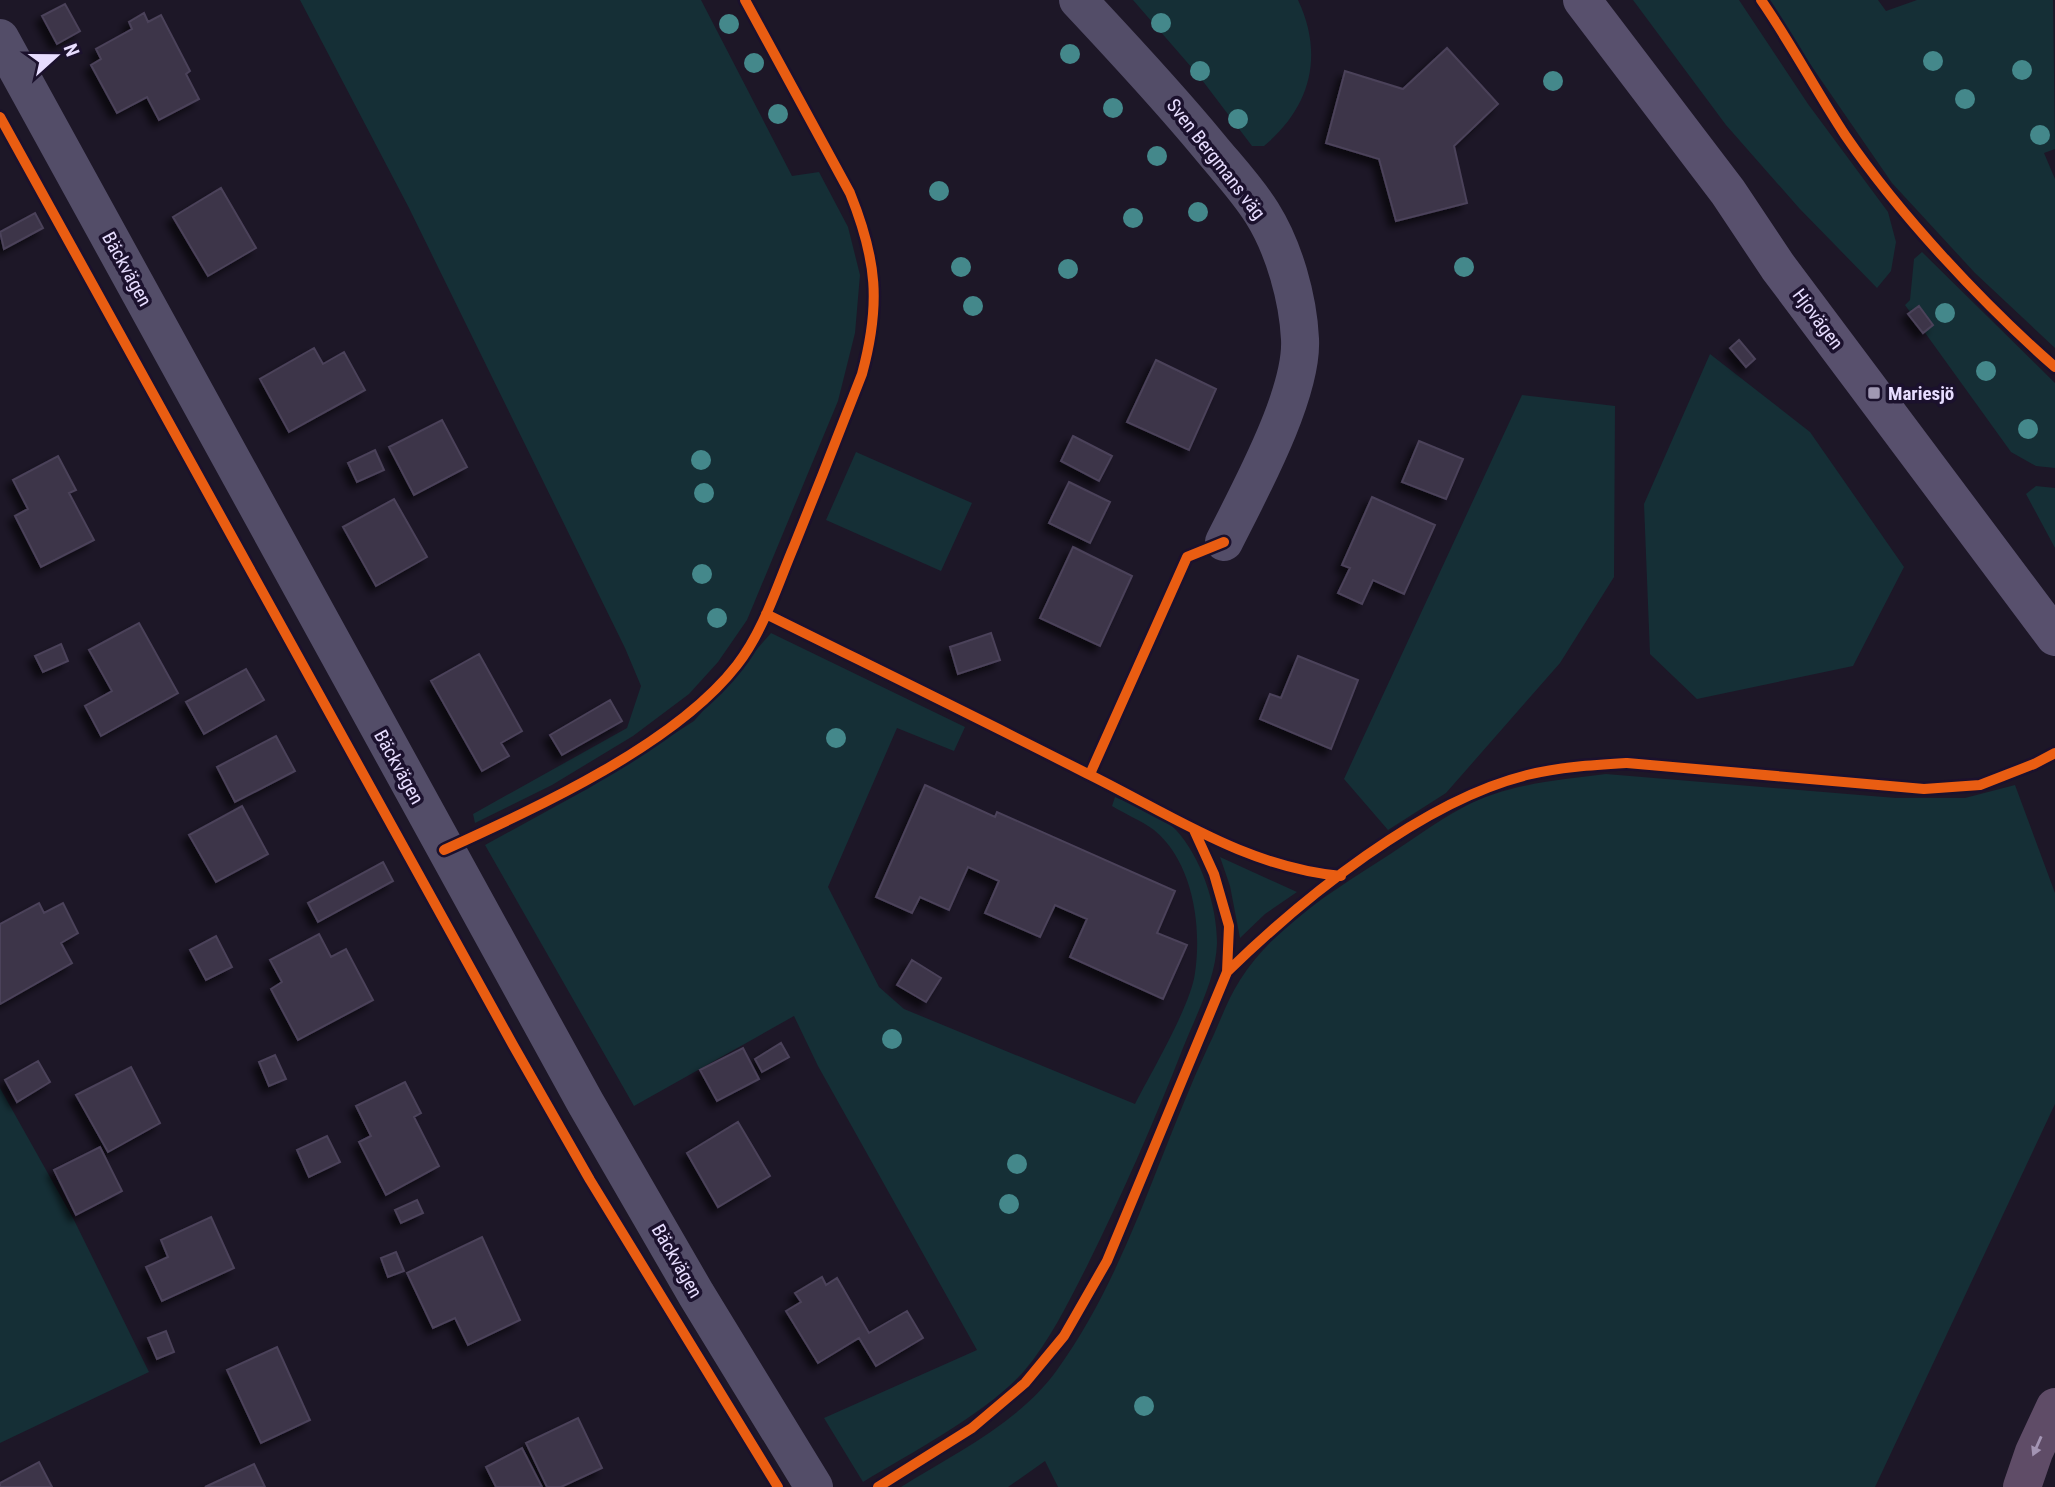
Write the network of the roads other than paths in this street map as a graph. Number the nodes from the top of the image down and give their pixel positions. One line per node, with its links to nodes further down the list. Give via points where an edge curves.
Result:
1 (1078, 0): 4 (street, Sven Bergmans väg, via 1159,85 1248,193 1263,215 1289,275 1300,341 1289,400)
2 (1582, 0): 5 (main road, Hjovägen)
3 (0, 38): 7 (street, Bäckvägen, via 585,1102)
4 (1224, 542)
5 (2055, 637)
6 (2055, 1407): 8 (highway, one-way to 8)
7 (814, 1487)
8 (2022, 1487)

